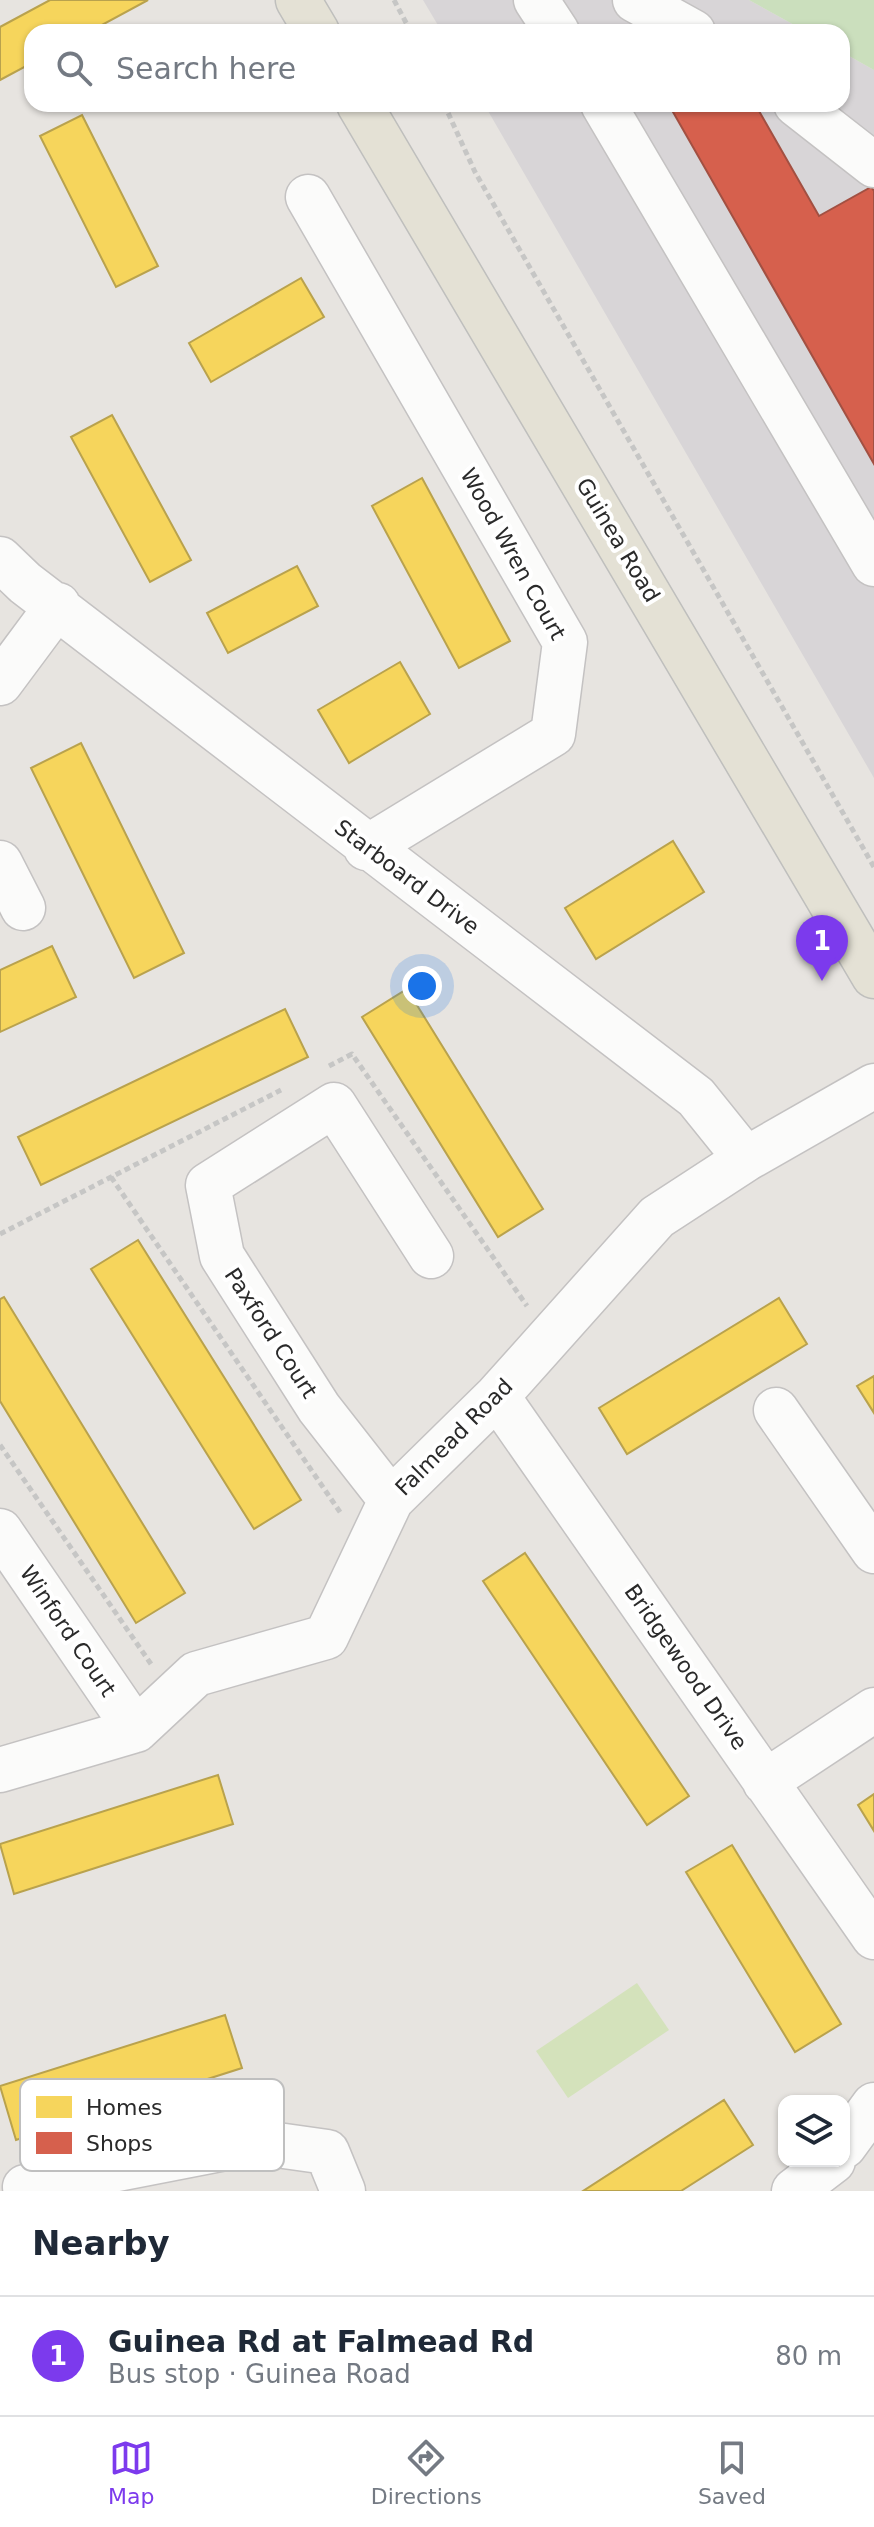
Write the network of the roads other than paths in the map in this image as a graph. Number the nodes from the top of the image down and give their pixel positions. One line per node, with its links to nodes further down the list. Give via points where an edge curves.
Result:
1 (298, 0): 4 (main road)
2 (536, 0): 5 (street)
3 (635, 0): 6 (street)
4 (312, 24)
5 (552, 24)
6 (678, 24)
7 (364, 112): 19 (main road, Guinea Road)
8 (608, 112): 13 (street)
9 (806, 112): 10 (street)
10 (874, 165)
11 (308, 197): 16 (street, Wood Wren Court, via 565,642 553,734)
12 (0, 559): 14 (street, Starboard Drive)
13 (874, 564)
14 (58, 605): 15 (street); 16 (street, Starboard Drive)
15 (0, 683)
16 (366, 848): 21 (street, Starboard Drive, via 696,1097)
17 (0, 863): 18 (street)
18 (23, 908)
19 (874, 976)
20 (874, 1086): 21 (street, Falmead Road)
21 (746, 1159): 23 (street, Falmead Road, via 657,1217)
22 (431, 1256): 25 (street, Paxford Court, via 334,1105 208,1185 222,1256 319,1408)
23 (497, 1396): 25 (street, Falmead Road); 31 (street, Bridgewood Drive)
24 (776, 1410): 27 (street)
25 (391, 1500): 29 (street, Falmead Road, via 326,1637 196,1674)
26 (0, 1531): 29 (street, Winford Court)
27 (874, 1551)
28 (874, 1710): 31 (street)
29 (136, 1730): 30 (street, Falmead Road)
30 (0, 1770)
31 (765, 1782): 32 (street, Bridgewood Drive)
32 (874, 1937)
33 (874, 2105): 34 (street)
34 (850, 2138)
35 (284, 2146): 39 (street, via 327,2152)
36 (825, 2167): 40 (street)
37 (115, 2171): 38 (street)
38 (23, 2190)
39 (343, 2191)
40 (794, 2191)

